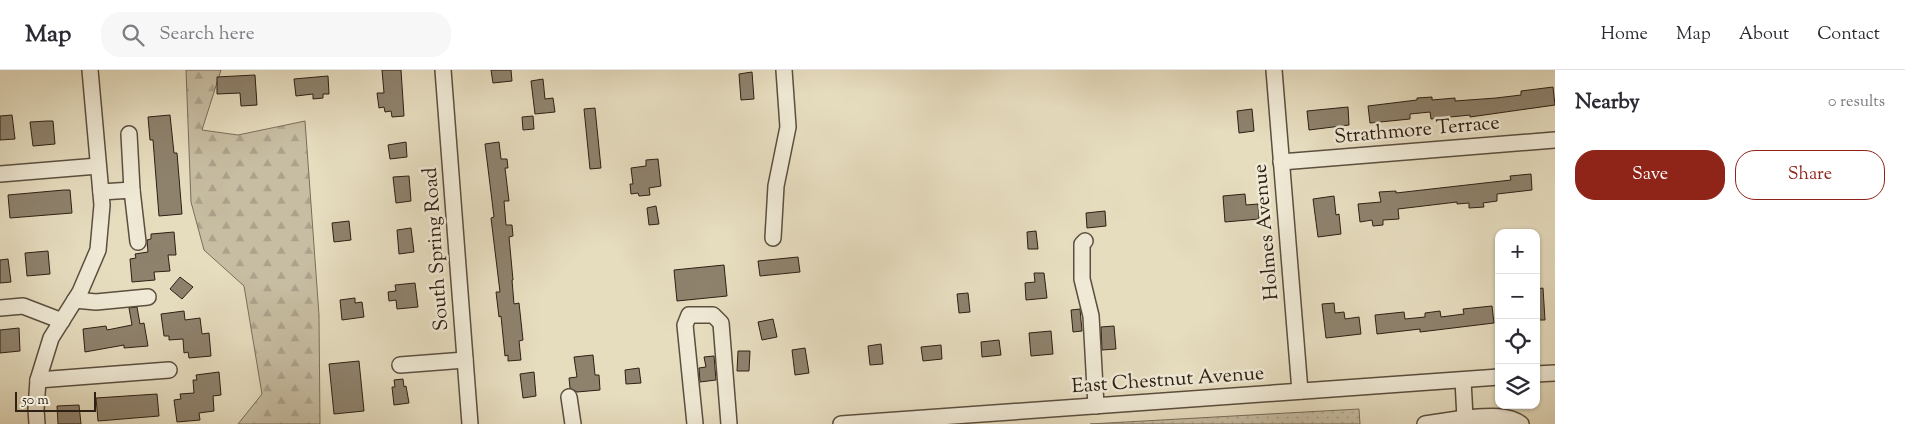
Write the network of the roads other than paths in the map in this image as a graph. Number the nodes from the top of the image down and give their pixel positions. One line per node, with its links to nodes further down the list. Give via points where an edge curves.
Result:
1 (90, 70): 8 (street)
2 (443, 70): 19 (street, South Spring Road)
3 (784, 70): 12 (street, via 788,126 776,186)
4 (1274, 70): 7 (street, Holmes Avenue)
5 (129, 134): 10 (street)
6 (1555, 140): 7 (street, Strathmore Terrace)
7 (1281, 162): 27 (street, Holmes Avenue)
8 (98, 166): 9 (street); 11 (street)
9 (0, 174)
10 (132, 190): 11 (street); 14 (street)
11 (101, 192): 16 (street, via 98,250)
12 (773, 238)
13 (1085, 240): 29 (street, via 1082,244 1082,279 1091,316)
14 (138, 242)
15 (148, 297): 16 (street, via 96,302)
16 (75, 300): 18 (street)
17 (0, 308): 18 (street, via 23,306)
18 (62, 321): 25 (street, via 51,338)
19 (465, 360): 20 (street); 32 (street, South Spring Road)
20 (400, 365)
21 (169, 370): 25 (street)
22 (1555, 373): 23 (street)
23 (1540, 374)
24 (1495, 377): 26 (street, East Chestnut Avenue)
25 (38, 380): 31 (street)
26 (1463, 380): 27 (street, East Chestnut Avenue); 30 (street)
27 (1300, 391): 29 (street, East Chestnut Avenue)
28 (570, 397): 33 (street)
29 (1096, 406): 36 (street, East Chestnut Avenue)
30 (1465, 421): 37 (street); 38 (street, via 1506,418)
31 (37, 424)
32 (470, 424)
33 (572, 424)
34 (695, 424): 35 (street, via 685,325 689,315 713,315 720,323)
35 (729, 424)
36 (841, 424)
37 (1425, 424)
38 (1521, 424)

